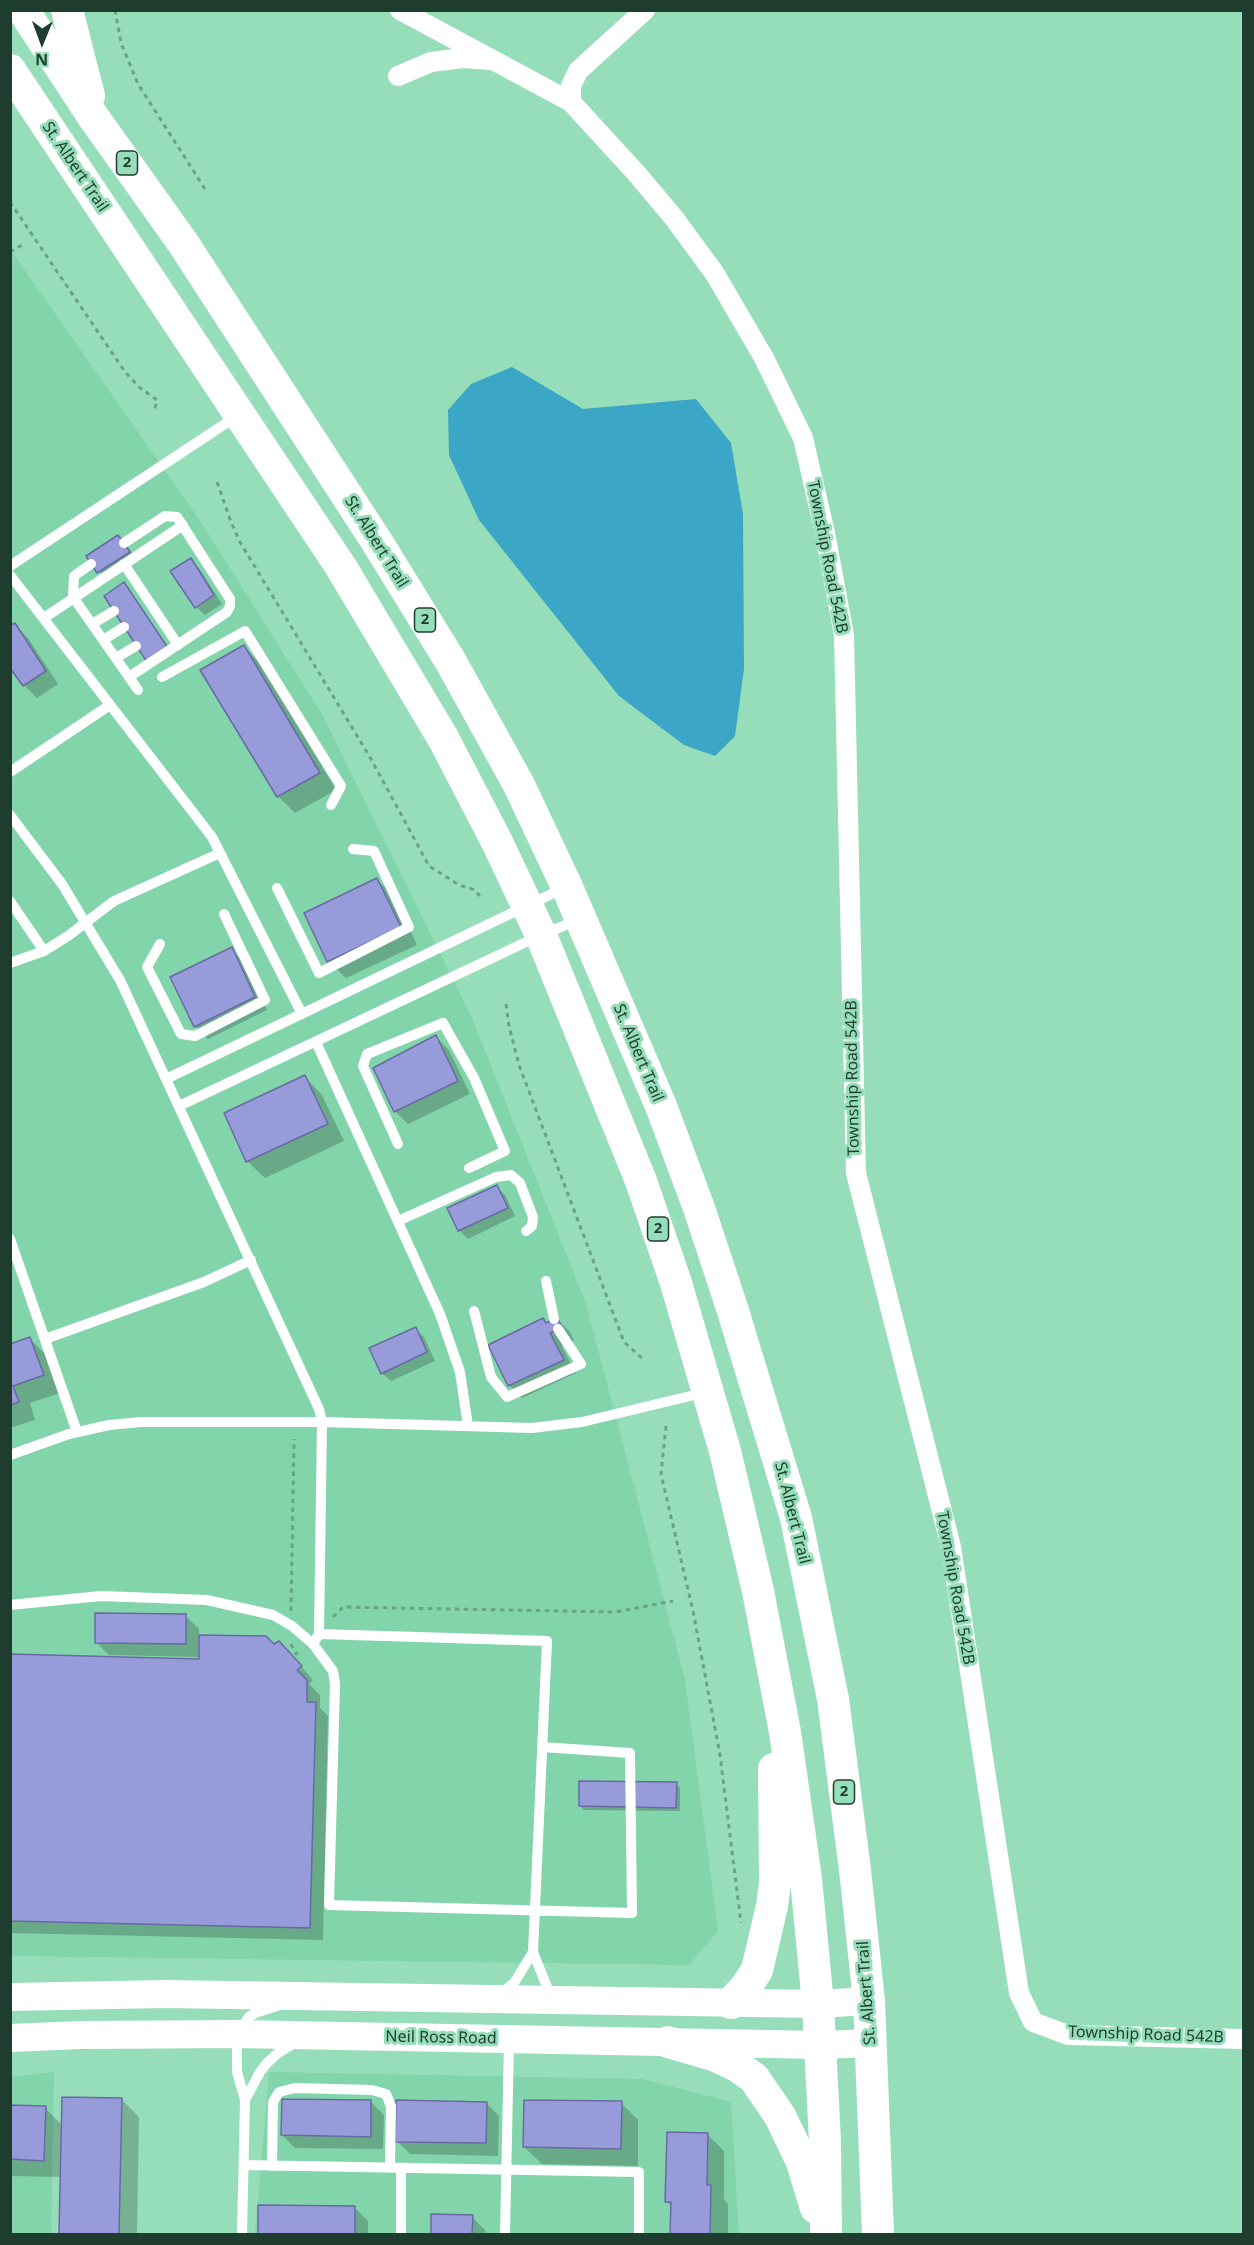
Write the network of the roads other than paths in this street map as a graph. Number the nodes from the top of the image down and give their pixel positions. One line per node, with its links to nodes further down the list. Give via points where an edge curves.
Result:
1 (23, 10): 9 (main road, St. Albert Trail / 2)
2 (67, 10): 9 (main road)
3 (400, 10): 5 (street, Township Road 542B)
4 (645, 10): 8 (street, via 578,71 571,86)
5 (496, 61): 6 (street, via 463,58 431,62); 8 (street, Township Road 542B)
6 (398, 76)
7 (13, 78): 10 (main road, St. Albert Trail / 2)
8 (571, 102): 80 (street, Township Road 542B, via 674,218 720,284 764,358 802,438 825,533 844,635 856,1173 951,1547 1019,1993 1033,2022 1068,2035)
9 (94, 117): 35 (main road, St. Albert Trail / 2, via 183,243 451,662 519,785)
10 (240, 414): 15 (lane); 38 (main road, St. Albert Trail / 2, via 341,567 443,738)
11 (183, 525): 12 (lane, via 177,517 165,516); 14 (lane); 23 (lane, via 230,599 230,606)
12 (124, 543)
13 (91, 564): 17 (lane, via 74,576)
14 (124, 564): 17 (lane); 23 (lane, via 139,596 162,630)
15 (10, 566)
16 (10, 575): 19 (lane)
17 (74, 597): 19 (lane); 20 (lane)
18 (114, 611): 20 (lane)
19 (44, 618): 29 (lane)
20 (92, 624): 22 (lane)
21 (124, 627): 22 (lane)
22 (103, 640): 25 (lane)
23 (178, 645): 27 (lane)
24 (136, 646): 25 (lane)
25 (116, 658): 27 (lane)
26 (162, 676): 31 (lane, via 245,631 341,786)
27 (129, 677): 28 (lane)
28 (138, 690)
29 (110, 705): 30 (lane); 34 (lane, via 212,837)
30 (10, 772)
31 (331, 805)
32 (10, 815): 41 (lane)
33 (353, 849): 36 (lane, via 374,851 409,927 319,973)
34 (220, 853): 41 (lane, via 114,902); 46 (lane)
35 (567, 887): 38 (lane); 40 (main road, St. Albert Trail / 2)
36 (277, 888)
37 (10, 901): 44 (lane)
38 (527, 904): 42 (main road, St. Albert Trail / 2); 46 (lane)
39 (224, 914): 43 (lane, via 265,1000 195,1036 181,1034 147,967)
40 (581, 918): 42 (lane); 74 (main road, St. Albert Trail / 2, via 661,1106 699,1208 796,1518 833,1700)
41 (85, 921): 44 (lane); 48 (lane, via 120,980)
42 (541, 935): 47 (lane); 59 (main road, St. Albert Trail / 2, via 641,1181)
43 (159, 944)
44 (44, 951): 45 (lane)
45 (10, 963)
46 (303, 1014): 48 (lane)
47 (316, 1042): 49 (lane); 52 (lane)
48 (166, 1079): 49 (lane)
49 (179, 1106): 55 (lane)
50 (398, 1144): 51 (lane, via 363,1066 367,1054 443,1023 474,1077 505,1151)
51 (470, 1168)
52 (398, 1221): 53 (lane, via 496,1177 511,1175 520,1183 533,1217); 61 (lane, via 457,1362)
53 (526, 1232)
54 (10, 1239): 58 (lane)
55 (251, 1260): 58 (lane, via 204,1282); 60 (lane, via 311,1389)
56 (546, 1281): 57 (lane, via 556,1324 581,1364 507,1397 491,1377)
57 (474, 1311)
58 (45, 1339): 62 (lane)
59 (709, 1392): 61 (lane, via 555,1426); 66 (main road, St. Albert Trail / 2, via 758,1591)
60 (322, 1422): 61 (lane); 62 (lane, via 141,1422); 65 (lane)
61 (468, 1426)
62 (77, 1432): 63 (lane)
63 (10, 1455)
64 (10, 1605): 65 (lane, via 101,1596 191,1598 273,1615)
65 (315, 1638): 67 (lane, via 547,1641); 68 (lane, via 333,1671 335,1684 329,1905)
66 (785, 1732): 75 (main road, via 773,1752 775,1882 769,1921 757,1970); 76 (main road, St. Albert Trail / 2, via 806,1880)
67 (543, 1747): 68 (lane); 68 (lane, via 630,1753 632,1912)
68 (535, 1911): 69 (lane)
69 (533, 1952): 72 (lane, via 514,1983); 73 (lane)
70 (10, 1997): 71 (main road)
71 (360, 1997): 72 (main road); 77 (lane, via 297,2002 263,2010 246,2020)
72 (494, 1999): 73 (main road)
73 (552, 2000): 75 (main road)
74 (869, 2001): 76 (main road); 83 (main road, St. Albert Trail / 2)
75 (731, 2002): 76 (main road)
76 (818, 2004): 84 (main road, St. Albert Trail / 2)
77 (237, 2034): 78 (main road, Neil Ross Road); 79 (main road, Neil Ross Road); 85 (lane, via 237,2072)
78 (331, 2036): 81 (main road, Neil Ross Road); 85 (lane, via 303,2040 278,2053 260,2072)
79 (10, 2038)
80 (1244, 2038)
81 (509, 2040): 82 (main road, Neil Ross Road); 89 (lane)
82 (668, 2042): 84 (main road, Neil Ross Road); 94 (main road, via 716,2056 754,2078 780,2116 802,2162)
83 (871, 2043): 84 (main road, Neil Ross Road); 95 (main road, St. Albert Trail / 2)
84 (821, 2045): 94 (main road, St. Albert Trail / 2)
85 (245, 2100): 86 (lane)
86 (244, 2165): 87 (lane); 90 (lane)
87 (272, 2166): 88 (lane); 88 (lane, via 273,2102 279,2092 295,2088 372,2090 386,2094 391,2106)
88 (396, 2168): 89 (lane); 91 (lane)
89 (508, 2170): 92 (lane); 93 (lane, via 639,2172)
90 (242, 2235)
91 (401, 2235)
92 (505, 2235)
93 (639, 2235)
94 (825, 2235)
95 (878, 2235)

